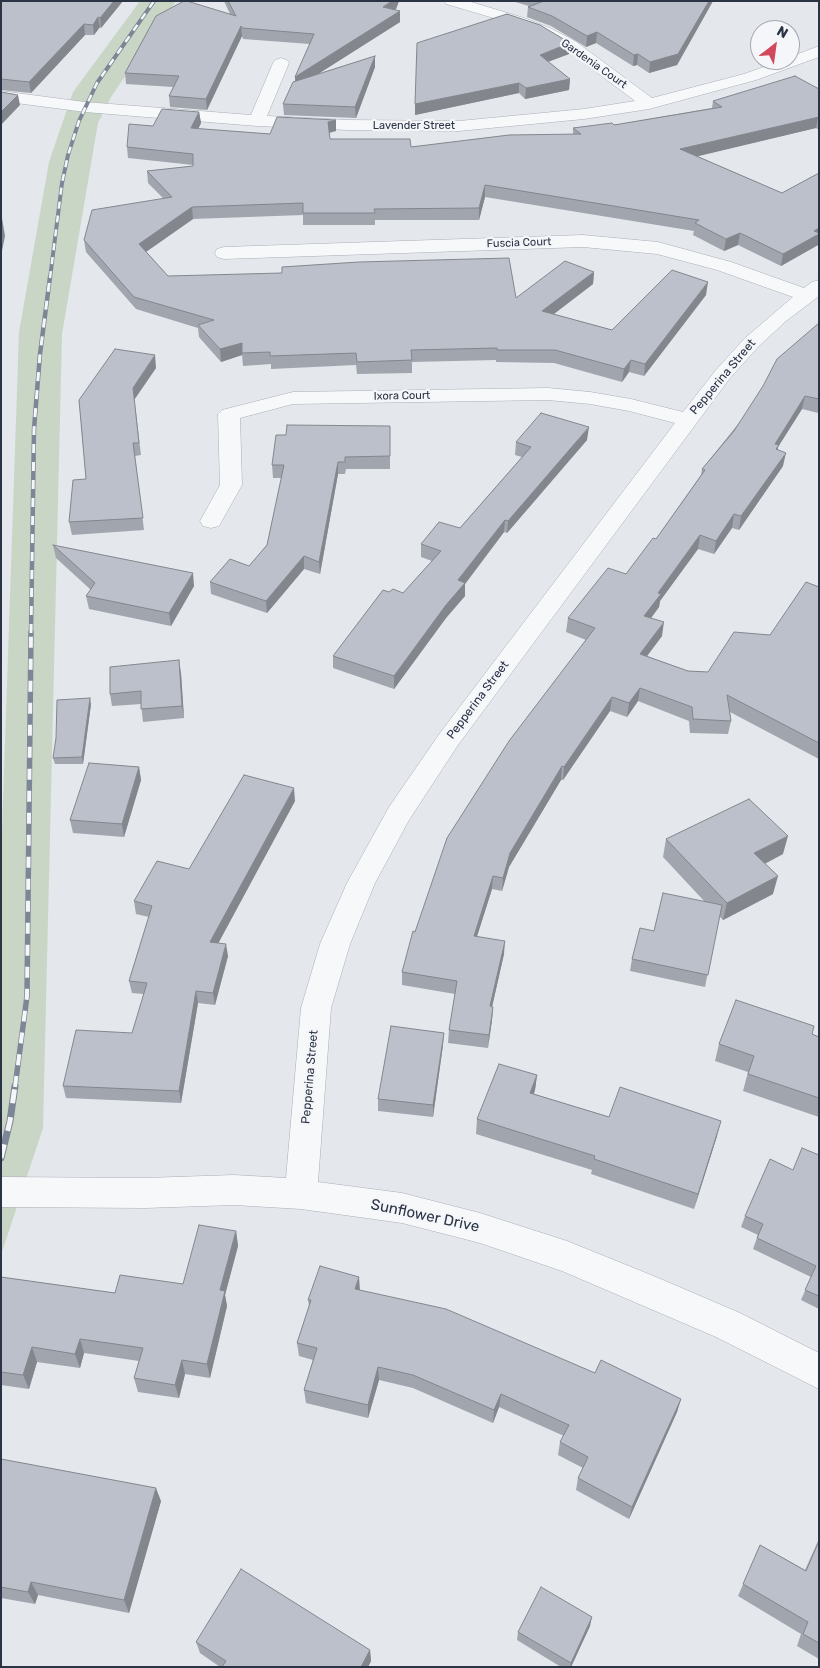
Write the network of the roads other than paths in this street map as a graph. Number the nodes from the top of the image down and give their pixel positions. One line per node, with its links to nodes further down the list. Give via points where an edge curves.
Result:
1 (451, 1): 8 (street, Gardenia Court, via 545,32 568,44)
2 (819, 51): 3 (street, Lavender Street)
3 (800, 60): 5 (street)
4 (281, 63): 9 (street)
5 (819, 68)
6 (769, 70): 8 (street, Lavender Street)
7 (1, 96): 9 (street, Lavender Street, via 85,107)
8 (649, 104): 9 (street, Lavender Street, via 459,126 348,126)
9 (257, 121)
10 (224, 253): 11 (street, Fuscia Court, via 583,241 658,248)
11 (812, 291): 12 (street, Pepperina Street, via 752,342)
12 (686, 420): 13 (street, Ixora Court, via 622,404 548,394 294,398 229,414 231,485); 15 (street, Pepperina Street, via 449,739 398,814 361,883 335,944 316,1008)
13 (211, 521)
14 (1, 1192): 15 (street, Sunflower Drive, via 234,1190)
15 (301, 1194): 16 (street, Sunflower Drive, via 402,1208 480,1228 567,1257 728,1325)
16 (819, 1372)

